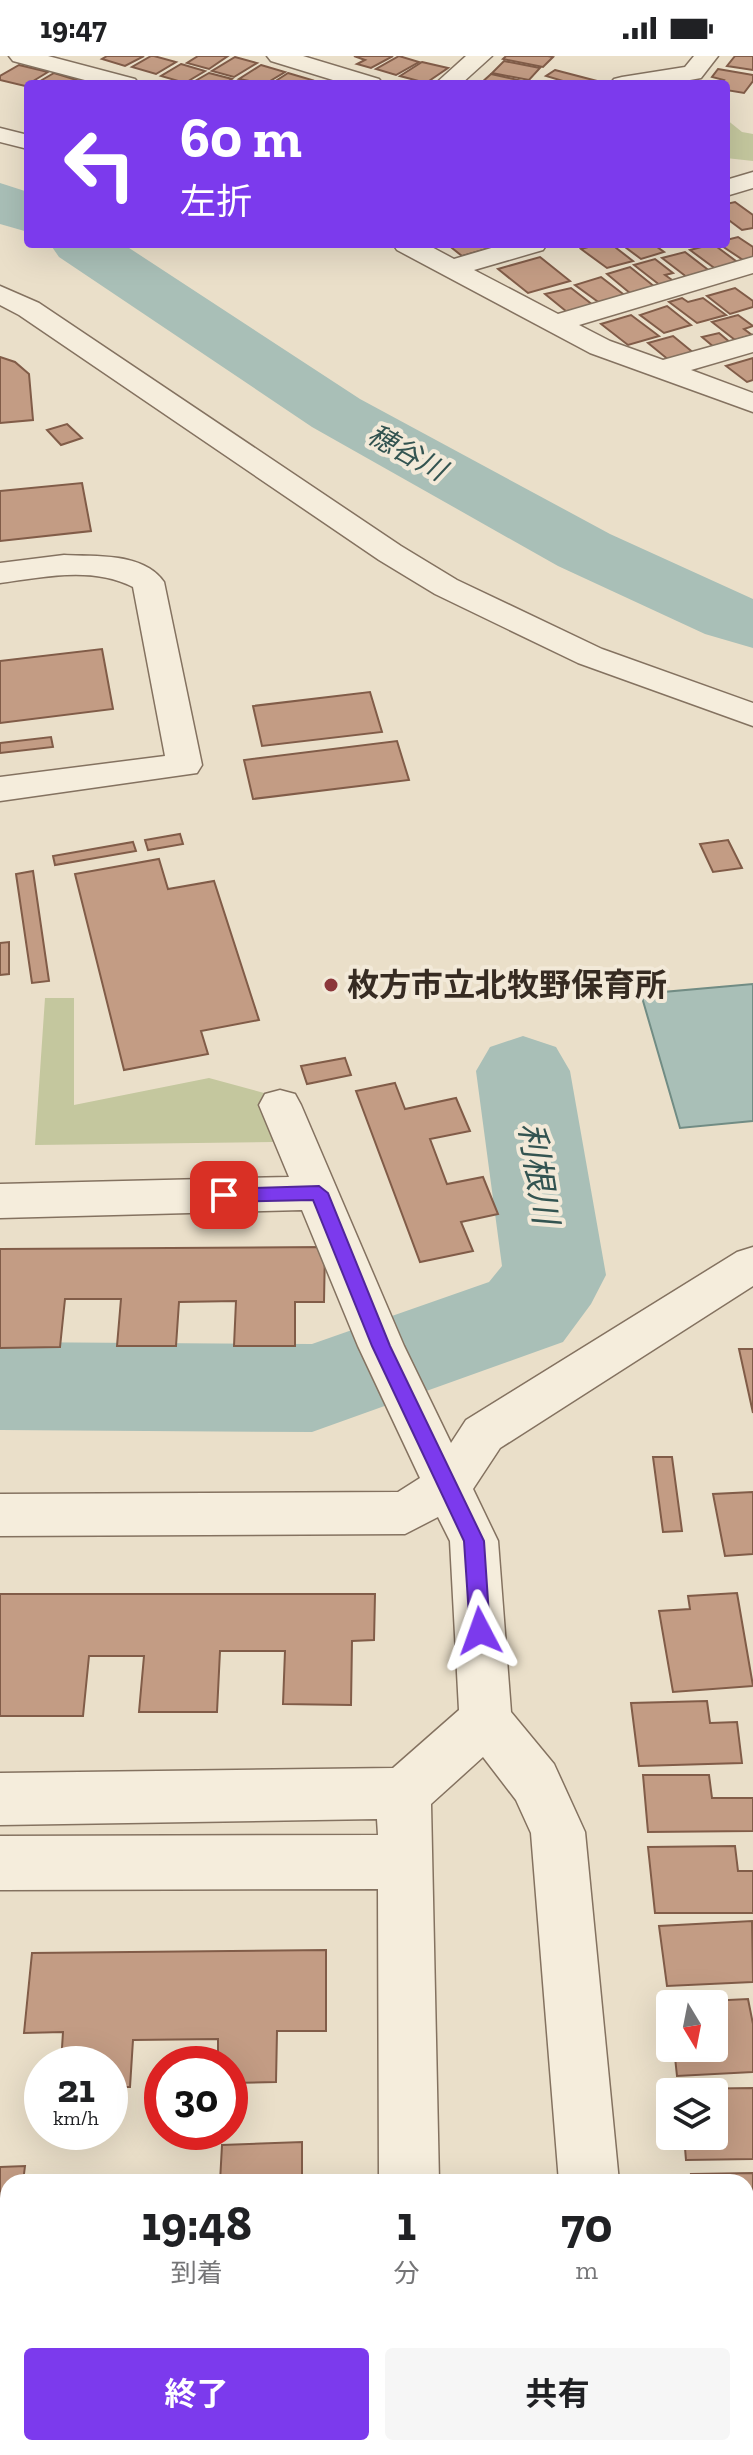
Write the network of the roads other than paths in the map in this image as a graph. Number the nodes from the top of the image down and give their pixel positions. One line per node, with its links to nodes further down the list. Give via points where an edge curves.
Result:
1 (21, 56): 5 (street)
2 (279, 56): 6 (street)
3 (480, 56): 7 (street)
4 (706, 56): 8 (street, via 693,73)
5 (112, 80)
6 (358, 80)
7 (452, 80)
8 (648, 80)
9 (0, 135): 10 (street)
10 (24, 141)
11 (730, 165): 12 (street)
12 (753, 169)
13 (753, 180): 14 (street)
14 (730, 187)
15 (414, 248): 18 (street)
16 (520, 248): 18 (street)
17 (753, 265): 20 (street)
18 (454, 267): 20 (street)
19 (0, 294): 25 (street)
20 (556, 323): 23 (street)
21 (753, 343): 23 (street)
22 (37, 348): 25 (street, via 114,394)
23 (661, 370): 24 (street)
24 (753, 403)
25 (185, 415): 27 (street, via 446,587 590,656)
26 (0, 573): 28 (street, via 64,565 119,567 148,582 184,765)
27 (753, 715)
28 (0, 789)
29 (280, 1105): 30 (street)
30 (319, 1193): 31 (street); 33 (street, via 381,1346)
31 (0, 1201)
32 (753, 1264): 33 (street, via 483,1434)
33 (449, 1485): 34 (street, via 405,1513); 35 (street, via 474,1541)
34 (0, 1515)
35 (486, 1720): 36 (street); 41 (street, via 535,1782 558,1832)
36 (404, 1793): 37 (street); 38 (street)
37 (0, 1799)
38 (405, 1862): 39 (street); 40 (street)
39 (0, 1863)
40 (409, 2174)
41 (588, 2174)

